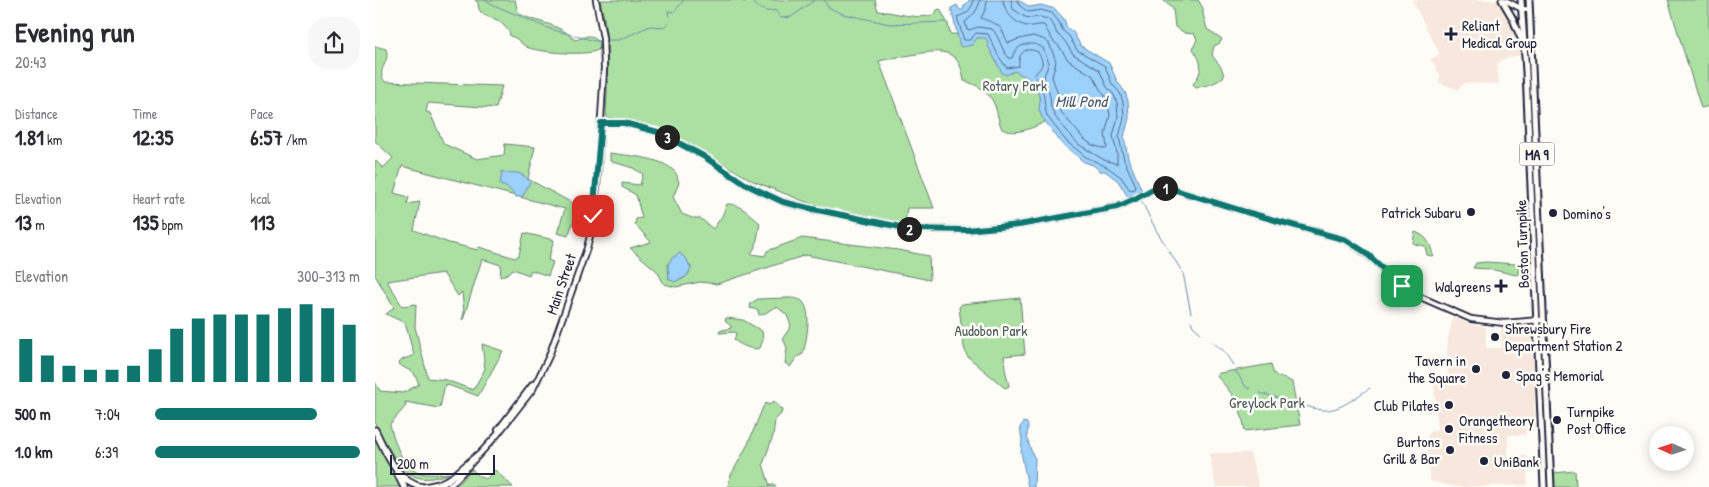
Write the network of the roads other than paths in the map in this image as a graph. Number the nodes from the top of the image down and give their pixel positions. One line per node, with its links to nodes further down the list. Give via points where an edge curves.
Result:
1 (596, 0): 10 (main road, Main Street, via 603,40)
2 (1503, 0): 6 (main road); 8 (highway)
3 (1511, 0): 6 (main road)
4 (1521, 0): 6 (highway, Boston Turnpike / MA 9)
5 (1529, 0): 7 (highway, Boston Turnpike / MA 9)
6 (1521, 9): 7 (main road); 8 (highway, via 1514,13); 9 (highway, Boston Turnpike / MA 9)
7 (1529, 10): 11 (highway, Boston Turnpike / MA 9)
8 (1513, 19): 9 (highway)
9 (1524, 49): 12 (highway, Boston Turnpike / MA 9)
10 (601, 123): 12 (main road, via 624,123 658,132 745,184 783,202 910,229 966,230 1019,225 1117,207 1152,189 1164,188 1346,240 1361,249 1411,293 1471,320 1504,323); 13 (main road, Main Street, via 590,235)
11 (1544, 319): 12 (main road); 26 (highway, Boston Turnpike / MA 9)
12 (1537, 320): 25 (highway, Boston Turnpike / MA 9)
13 (544, 366): 14 (main road, Main Street); 15 (main road, Main Street, via 533,389)
14 (517, 405): 15 (main road); 17 (main road, Main Street)
15 (512, 416): 17 (main road, Main Street)
16 (375, 430): 19 (highway)
17 (493, 440): 18 (main road, Main Street)
18 (482, 451): 20 (main road, Main Street); 24 (main road, Main Street)
19 (389, 457): 21 (highway); 22 (highway, via 407,481)
20 (449, 479): 22 (highway); 23 (main road, Main Street)
21 (405, 487)
22 (424, 487)
23 (440, 487)
24 (449, 487)
25 (1544, 487)
26 (1551, 487)

